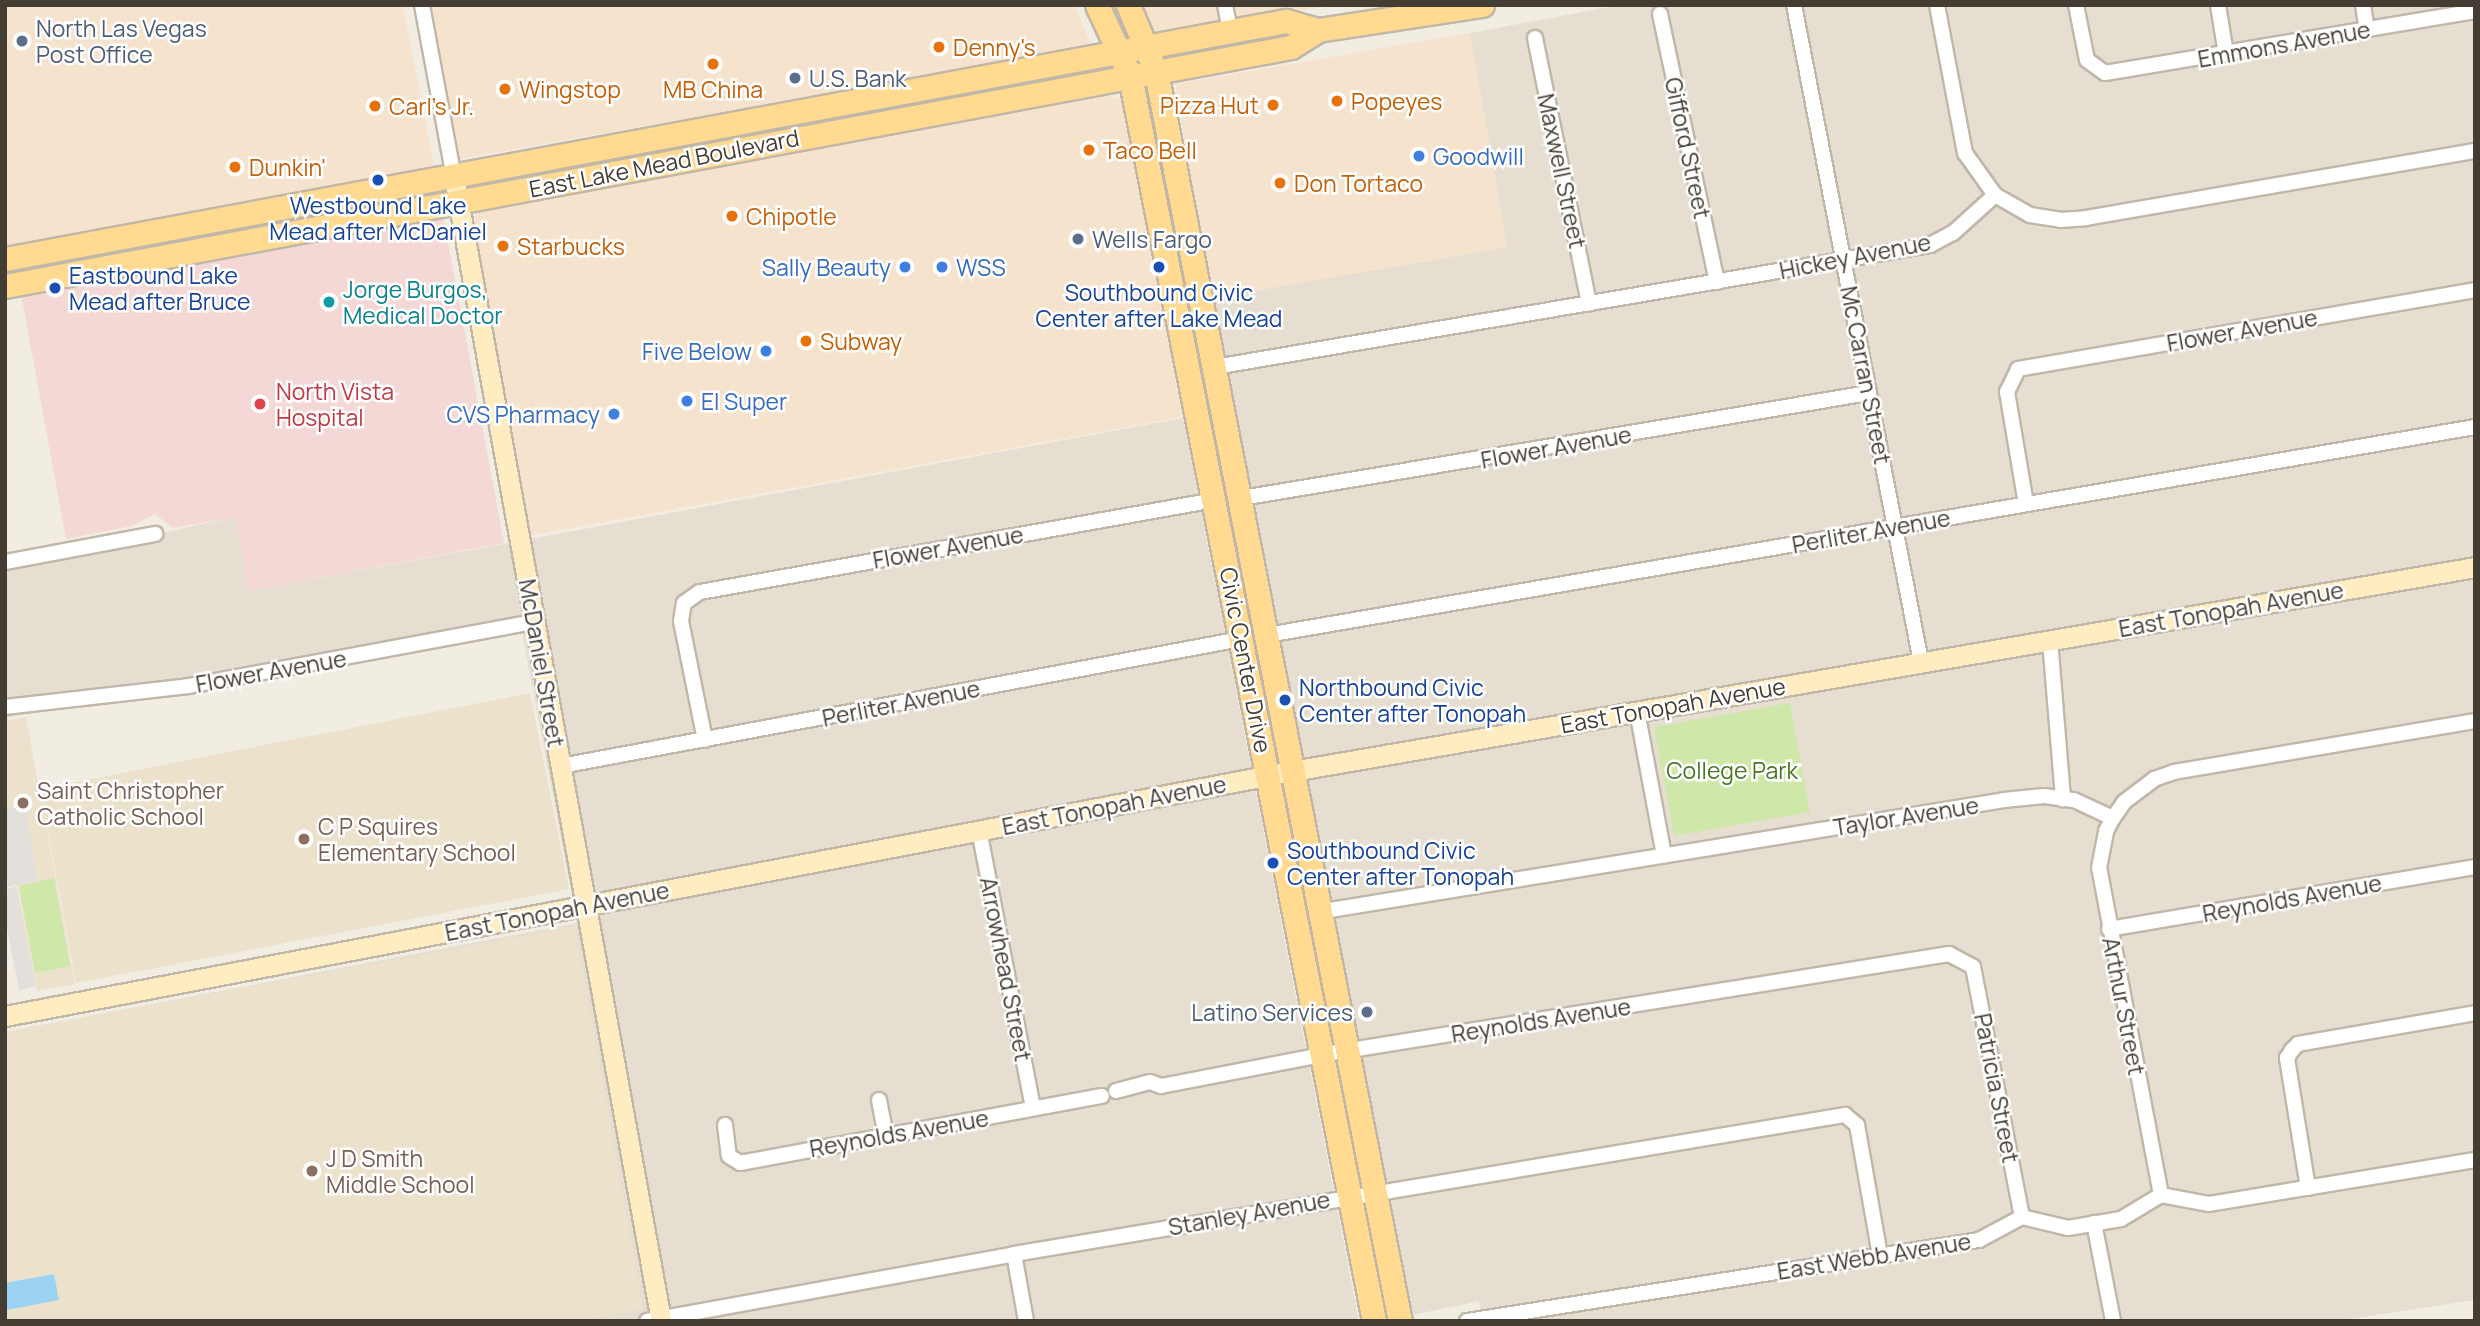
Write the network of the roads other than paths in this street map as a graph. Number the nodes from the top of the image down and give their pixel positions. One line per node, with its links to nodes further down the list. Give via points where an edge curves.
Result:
1 (422, 5): 26 (street, McDaniel Street)
2 (1097, 5): 19 (main road, Civic Center Drive)
3 (1128, 5): 18 (main road, Civic Center Drive)
4 (1225, 5): 16 (street)
5 (1482, 5): 11 (main road, East Lake Mead Boulevard)
6 (1794, 5): 32 (street, Mc Carran Street)
7 (1937, 5): 27 (street, via 1965,153)
8 (2076, 5): 20 (street, Emmons Avenue, via 2084,50 2095,69 2105,73)
9 (2217, 5): 20 (street)
10 (2363, 5): 14 (street)
11 (1411, 10): 15 (main road, East Lake Mead Boulevard)
12 (2475, 11): 14 (street, Emmons Avenue)
13 (1660, 14): 33 (street, Gifford Street)
14 (2367, 29): 20 (street, Emmons Avenue)
15 (1318, 30): 16 (main road, East Lake Mead Boulevard, via 1286,21); 21 (main road, East Lake Mead Boulevard, via 1291,47)
16 (1230, 31): 18 (main road, East Lake Mead Boulevard)
17 (1535, 38): 36 (street, Maxwell Street)
18 (1145, 47): 19 (main road, East Lake Mead Boulevard); 21 (main road, Civic Center Drive)
19 (1118, 53): 22 (main road, Civic Center Drive); 23 (main road, East Lake Mead Boulevard)
20 (2226, 54)
21 (1156, 72): 22 (main road, East Lake Mead Boulevard); 37 (main road, Civic Center Drive)
22 (1130, 76): 24 (main road, East Lake Mead Boulevard); 40 (main road, Civic Center Drive)
23 (764, 120): 24 (main road); 26 (main road, East Lake Mead Boulevard)
24 (769, 143): 28 (main road, East Lake Mead Boulevard)
25 (2475, 151): 27 (street, via 2073,219 2030,215)
26 (454, 177): 28 (street, McDaniel Street); 29 (main road, East Lake Mead Boulevard)
27 (1995, 195): 32 (street, Hickey Avenue, via 1953,233 1930,244)
28 (459, 202): 30 (main road, East Lake Mead Boulevard); 49 (street, McDaniel Street)
29 (223, 219): 30 (main road); 31 (main road, East Lake Mead Boulevard)
30 (272, 237): 34 (main road, East Lake Mead Boulevard)
31 (5, 259)
32 (1843, 260): 33 (street, Hickey Avenue); 38 (street, Mc Carran Street)
33 (1717, 282): 36 (street, Hickey Avenue)
34 (5, 286)
35 (2475, 290): 43 (street, Flower Avenue, via 2018,369 2007,392)
36 (1589, 304): 37 (street, Hickey Avenue)
37 (1215, 367): 41 (main road, Civic Center Drive)
38 (1869, 393): 41 (street, Flower Avenue); 44 (street, Mc Carran Street)
39 (2475, 427): 43 (street, Perliter Avenue)
40 (1202, 432): 41 (main road, via 1223,485); 42 (main road, Civic Center Drive)
41 (1242, 498): 48 (main road, Civic Center Drive)
42 (1215, 500): 48 (main road, via 1231,514 1242,553); 51 (main road, Civic Center Drive); 57 (street, Flower Avenue, via 700,593 684,603 681,621)
43 (2026, 504): 44 (street, Perliter Avenue)
44 (1895, 526): 50 (street, Perliter Avenue); 53 (street, Mc Carran Street)
45 (155, 534): 46 (street)
46 (5, 562)
47 (2475, 567): 52 (street, East Tonopah Avenue)
48 (1255, 572): 50 (main road, Civic Center Drive)
49 (535, 622): 54 (street, Flower Avenue, via 188,686); 58 (street, McDaniel Street)
50 (1267, 635): 59 (main road, Civic Center Drive)
51 (1241, 639): 57 (street, Perliter Avenue); 60 (main road, Civic Center Drive)
52 (2050, 640): 53 (street, East Tonopah Avenue); 61 (street)
53 (1921, 662): 55 (street, East Tonopah Avenue)
54 (5, 707)
55 (1637, 711): 59 (street, East Tonopah Avenue); 64 (street)
56 (2475, 721): 62 (street, via 2174,772 2154,779 2124,802)
57 (705, 740): 58 (street, Perliter Avenue)
58 (561, 766): 66 (street, McDaniel Street)
59 (1292, 771): 60 (street, East Tonopah Avenue); 67 (main road, Civic Center Drive)
60 (1268, 776): 63 (street, East Tonopah Avenue); 73 (main road, Civic Center Drive)
61 (2063, 799): 62 (street, Taylor Avenue); 64 (street, Taylor Avenue, via 2004,800)
62 (2113, 818): 68 (street, Arthur Street, via 2099,868)
63 (979, 831): 66 (street, East Tonopah Avenue); 75 (street, Arrowhead Street)
64 (1664, 855): 67 (street, Taylor Avenue)
65 (2475, 867): 68 (street, Reynolds Avenue)
66 (586, 905): 71 (street, East Tonopah Avenue); 87 (street, McDaniel Street)
67 (1318, 912): 72 (main road, Civic Center Drive)
68 (2109, 929): 81 (street, Arthur Street)
69 (1968, 961): 72 (street, Reynolds Avenue, via 1949,954); 83 (street, Patricia Street, via 1973,967)
70 (2475, 1013): 79 (street, via 2298,1044 2292,1050 2287,1058)
71 (5, 1016)
72 (1347, 1051): 73 (street, Reynolds Avenue); 80 (main road, Civic Center Drive)
73 (1321, 1055): 75 (street, Reynolds Avenue); 82 (main road, Civic Center Drive)
74 (879, 1100): 77 (street)
75 (1032, 1108): 77 (street, Reynolds Avenue)
76 (724, 1125): 77 (street, Reynolds Avenue, via 729,1156 740,1163)
77 (886, 1135)
78 (2475, 1160): 79 (street)
79 (2308, 1188): 81 (street, via 2209,1204)
80 (1375, 1192): 82 (street, Stanley Avenue); 86 (street, Stanley Avenue, via 1845,1115 1857,1125); 90 (main road, Civic Center Drive)
81 (2161, 1195): 84 (street, via 2121,1219)
82 (1349, 1196): 85 (street, Stanley Avenue); 89 (main road, Civic Center Drive)
83 (2022, 1217): 84 (street, via 2068,1228); 86 (street, East Webb Avenue, via 1979,1240)
84 (2094, 1223): 92 (street)
85 (1014, 1254): 87 (street, Stanley Avenue); 88 (street)
86 (1880, 1255): 91 (street, East Webb Avenue)
87 (656, 1320)
88 (1026, 1321)
89 (1374, 1321)
90 (1400, 1321)
91 (1466, 1321)
92 (2113, 1321)

